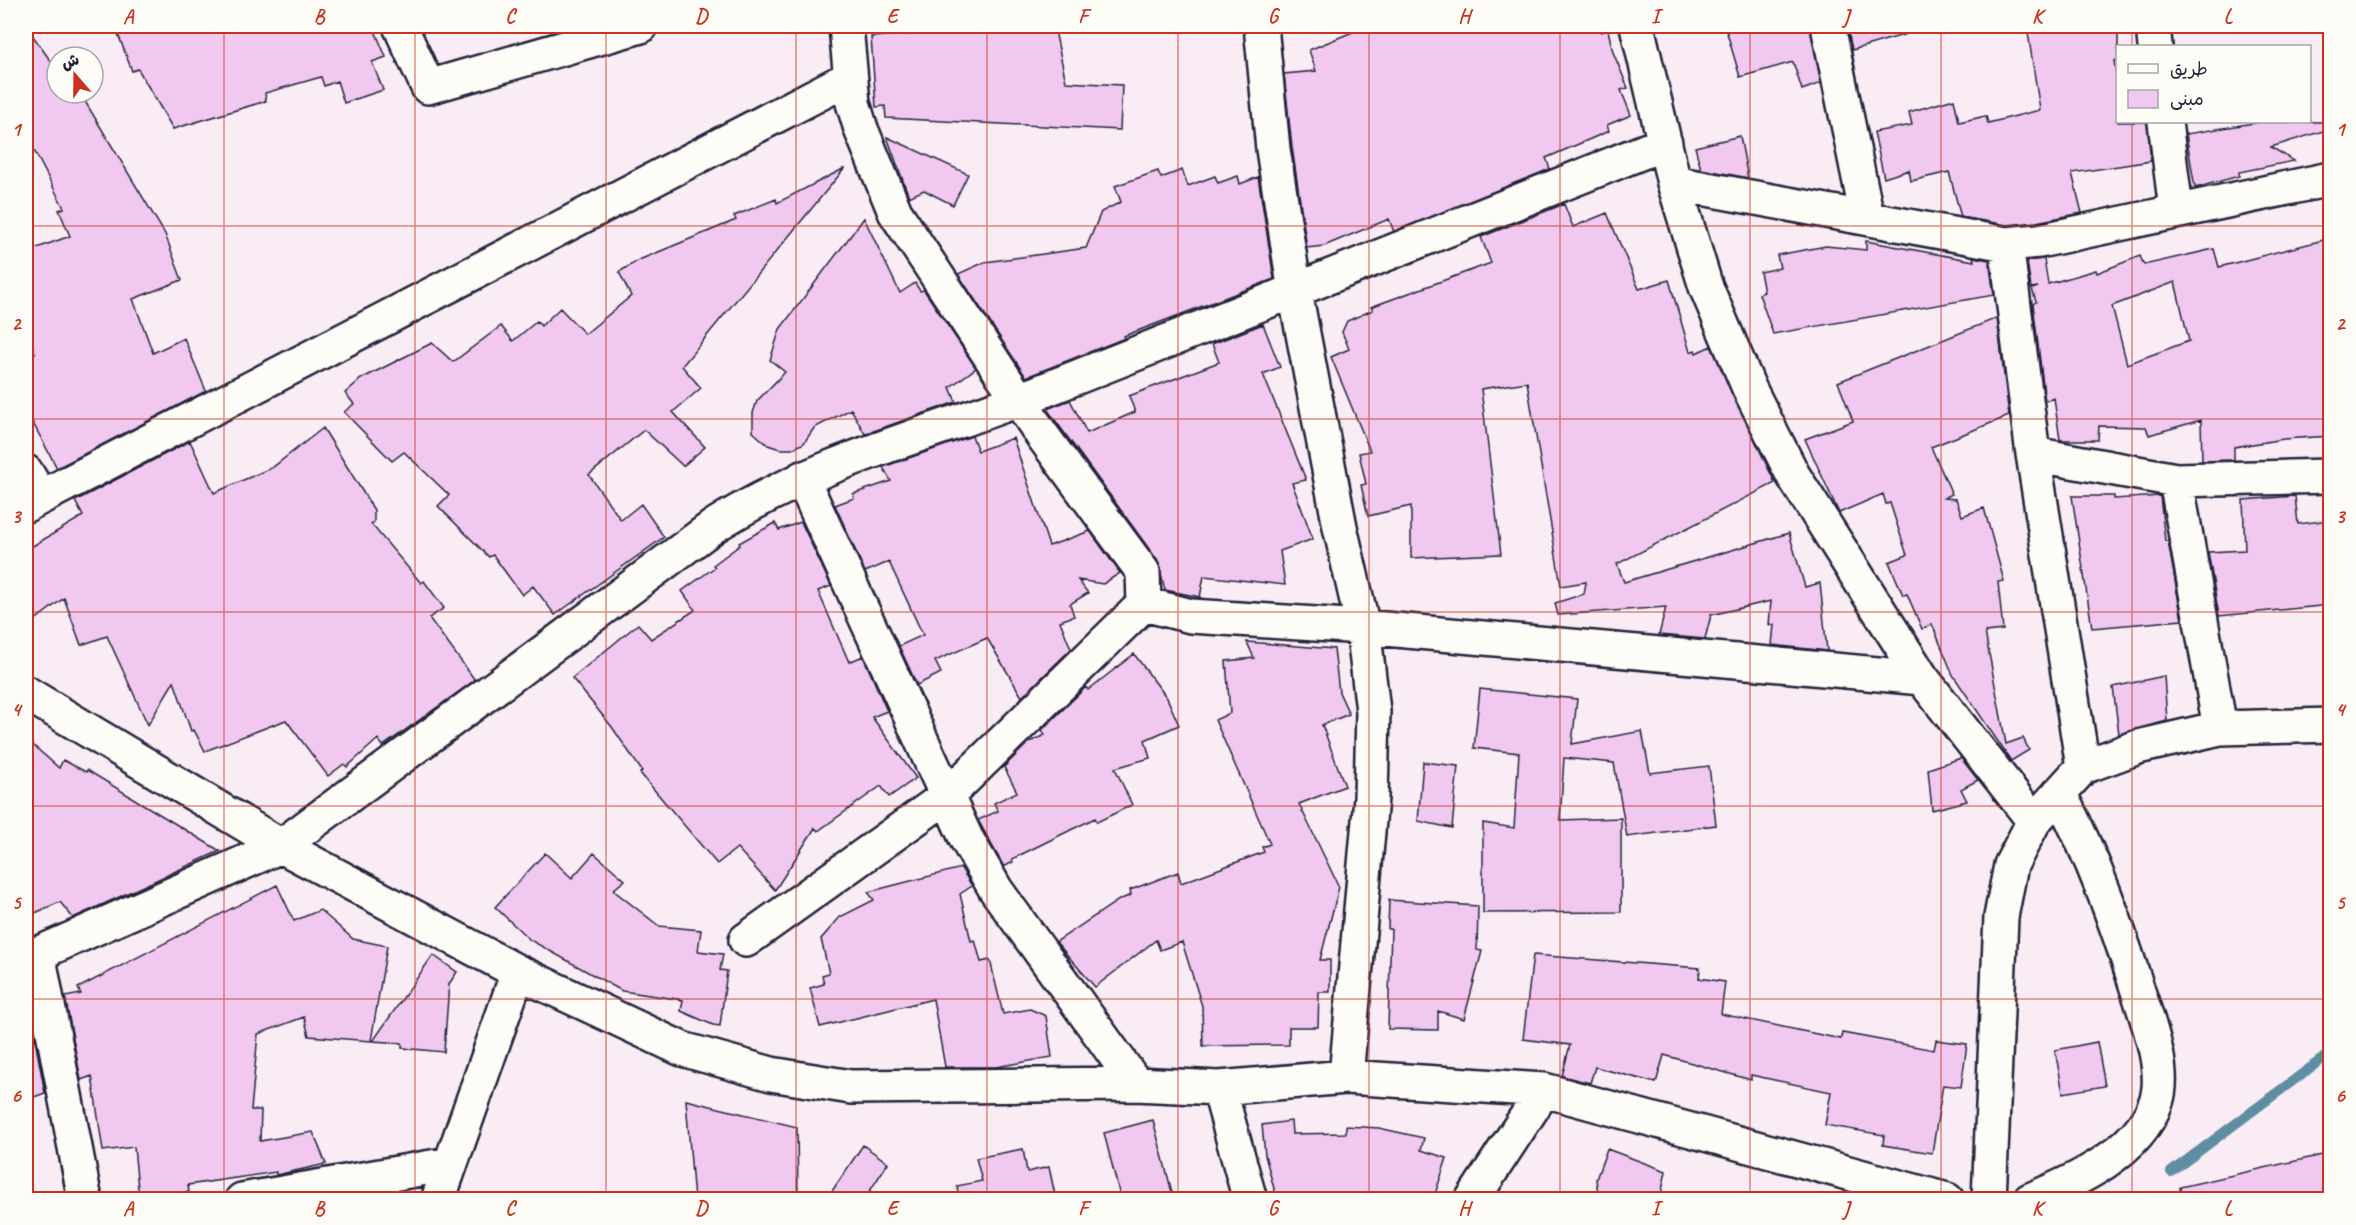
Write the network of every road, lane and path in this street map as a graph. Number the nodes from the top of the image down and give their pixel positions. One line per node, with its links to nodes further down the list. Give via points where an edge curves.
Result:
1 (400, 26): 2 (street, via 428,87)
2 (641, 26)
3 (846, 26): 9 (street)
4 (1261, 26): 17 (street, via 1272,149)
5 (1637, 26): 11 (street)
6 (1828, 26): 15 (street)
7 (2153, 26): 8 (street)
8 (2155, 45)
9 (849, 78): 18 (street, via 861,129 895,212); 23 (street)
10 (2165, 123): 14 (street)
11 (1665, 143): 13 (street); 17 (street)
12 (2331, 179): 14 (street)
13 (1674, 183): 15 (street); 26 (street, via 1706,287 1749,388 1793,475)
14 (2176, 210): 16 (street, via 2039,241)
15 (1868, 217): 16 (street)
16 (2006, 244): 19 (street)
17 (1295, 292): 18 (street); 25 (street)
18 (1019, 399): 21 (street); 24 (street, via 1041,435 1143,572)
19 (2033, 454): 22 (street); 30 (street)
20 (2331, 476): 22 (street)
21 (802, 478): 32 (street); 34 (street, via 714,525)
22 (2176, 480): 29 (street)
23 (31, 491)
24 (1144, 604): 25 (street, via 1191,616); 32 (street)
25 (1363, 627): 26 (street); 38 (street, via 1373,711 1373,755)
26 (1922, 678): 33 (street)
27 (26, 693): 34 (street)
28 (2331, 725): 29 (street)
29 (2220, 728): 30 (street, via 2138,747)
30 (2083, 767): 31 (street)
31 (2059, 793): 33 (street); 43 (street, via 2103,886 2158,1055 2157,1101 2142,1128)
32 (947, 796): 35 (street); 39 (street, via 996,890)
33 (2034, 820): 50 (street, via 2012,865 2001,917)
34 (281, 846): 36 (street); 37 (street)
35 (746, 940)
36 (32, 956): 44 (street)
37 (518, 972): 39 (street, via 682,1049 771,1074 851,1087); 42 (street)
38 (1346, 1077): 40 (street); 41 (street)
39 (1136, 1084): 40 (street)
40 (1219, 1088): 47 (street)
41 (1544, 1090): 48 (street); 49 (street)
42 (449, 1164): 45 (street); 46 (street)
43 (2077, 1191): 51 (street)
44 (85, 1200)
45 (242, 1200)
46 (438, 1200)
47 (1250, 1200)
48 (1472, 1200)
49 (1947, 1200)
50 (1989, 1200)
51 (2030, 1200)

